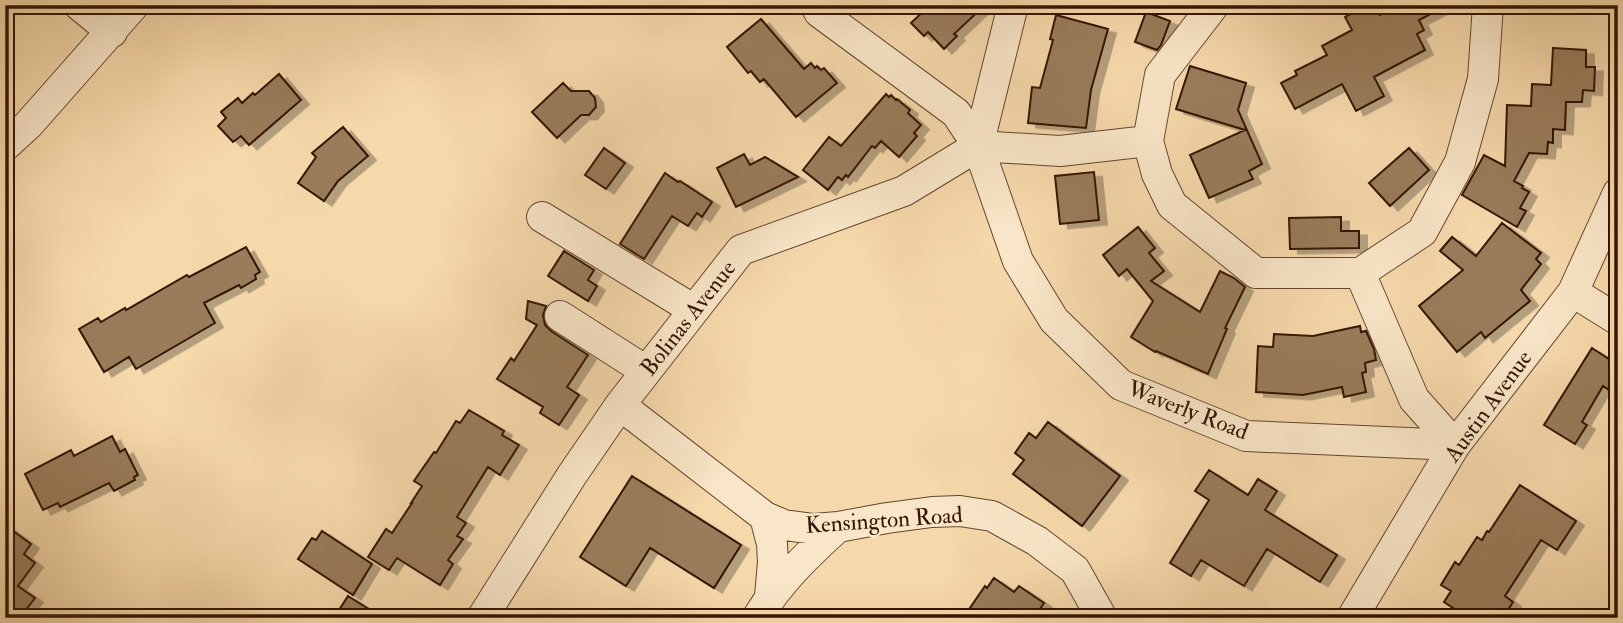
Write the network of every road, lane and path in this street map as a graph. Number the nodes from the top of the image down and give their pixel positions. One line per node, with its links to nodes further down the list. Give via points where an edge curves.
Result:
1 (79, 5): 7 (street)
2 (134, 5): 7 (street)
3 (816, 5): 10 (street, Waverly Road, via 819,12 956,113)
4 (1013, 5): 10 (street)
5 (1214, 5): 8 (street, via 1160,75)
6 (1488, 5): 13 (street, via 1483,79 1460,162 1422,232)
7 (112, 32): 9 (street)
8 (1148, 141): 10 (street, via 1060,151); 13 (street, via 1172,205 1256,273)
9 (5, 146)
10 (978, 146): 15 (street, Bolinas Avenue, via 904,191 741,250); 20 (street, Waverly Road, via 1017,261 1054,320 1121,385 1246,436)
11 (1618, 193): 14 (street, Austin Avenue)
12 (542, 217): 15 (street)
13 (1360, 273): 20 (street, via 1414,400)
14 (1573, 292): 17 (street); 20 (street, Austin Avenue)
15 (694, 310): 18 (street, Bolinas Avenue)
16 (560, 316): 18 (street)
17 (1618, 320)
18 (646, 371): 19 (street, Bolinas Avenue)
19 (620, 405): 21 (street, Kensington Road); 24 (street, Bolinas Avenue)
20 (1455, 446): 26 (street, Austin Avenue)
21 (765, 517): 22 (street, Kensington Road, via 798,528); 23 (street, via 773,562)
22 (838, 527): 23 (street); 25 (street, Kensington Road, via 932,512 992,516 1037,541 1075,570)
23 (763, 607)
24 (482, 618)
25 (1102, 618)
26 (1352, 618)

